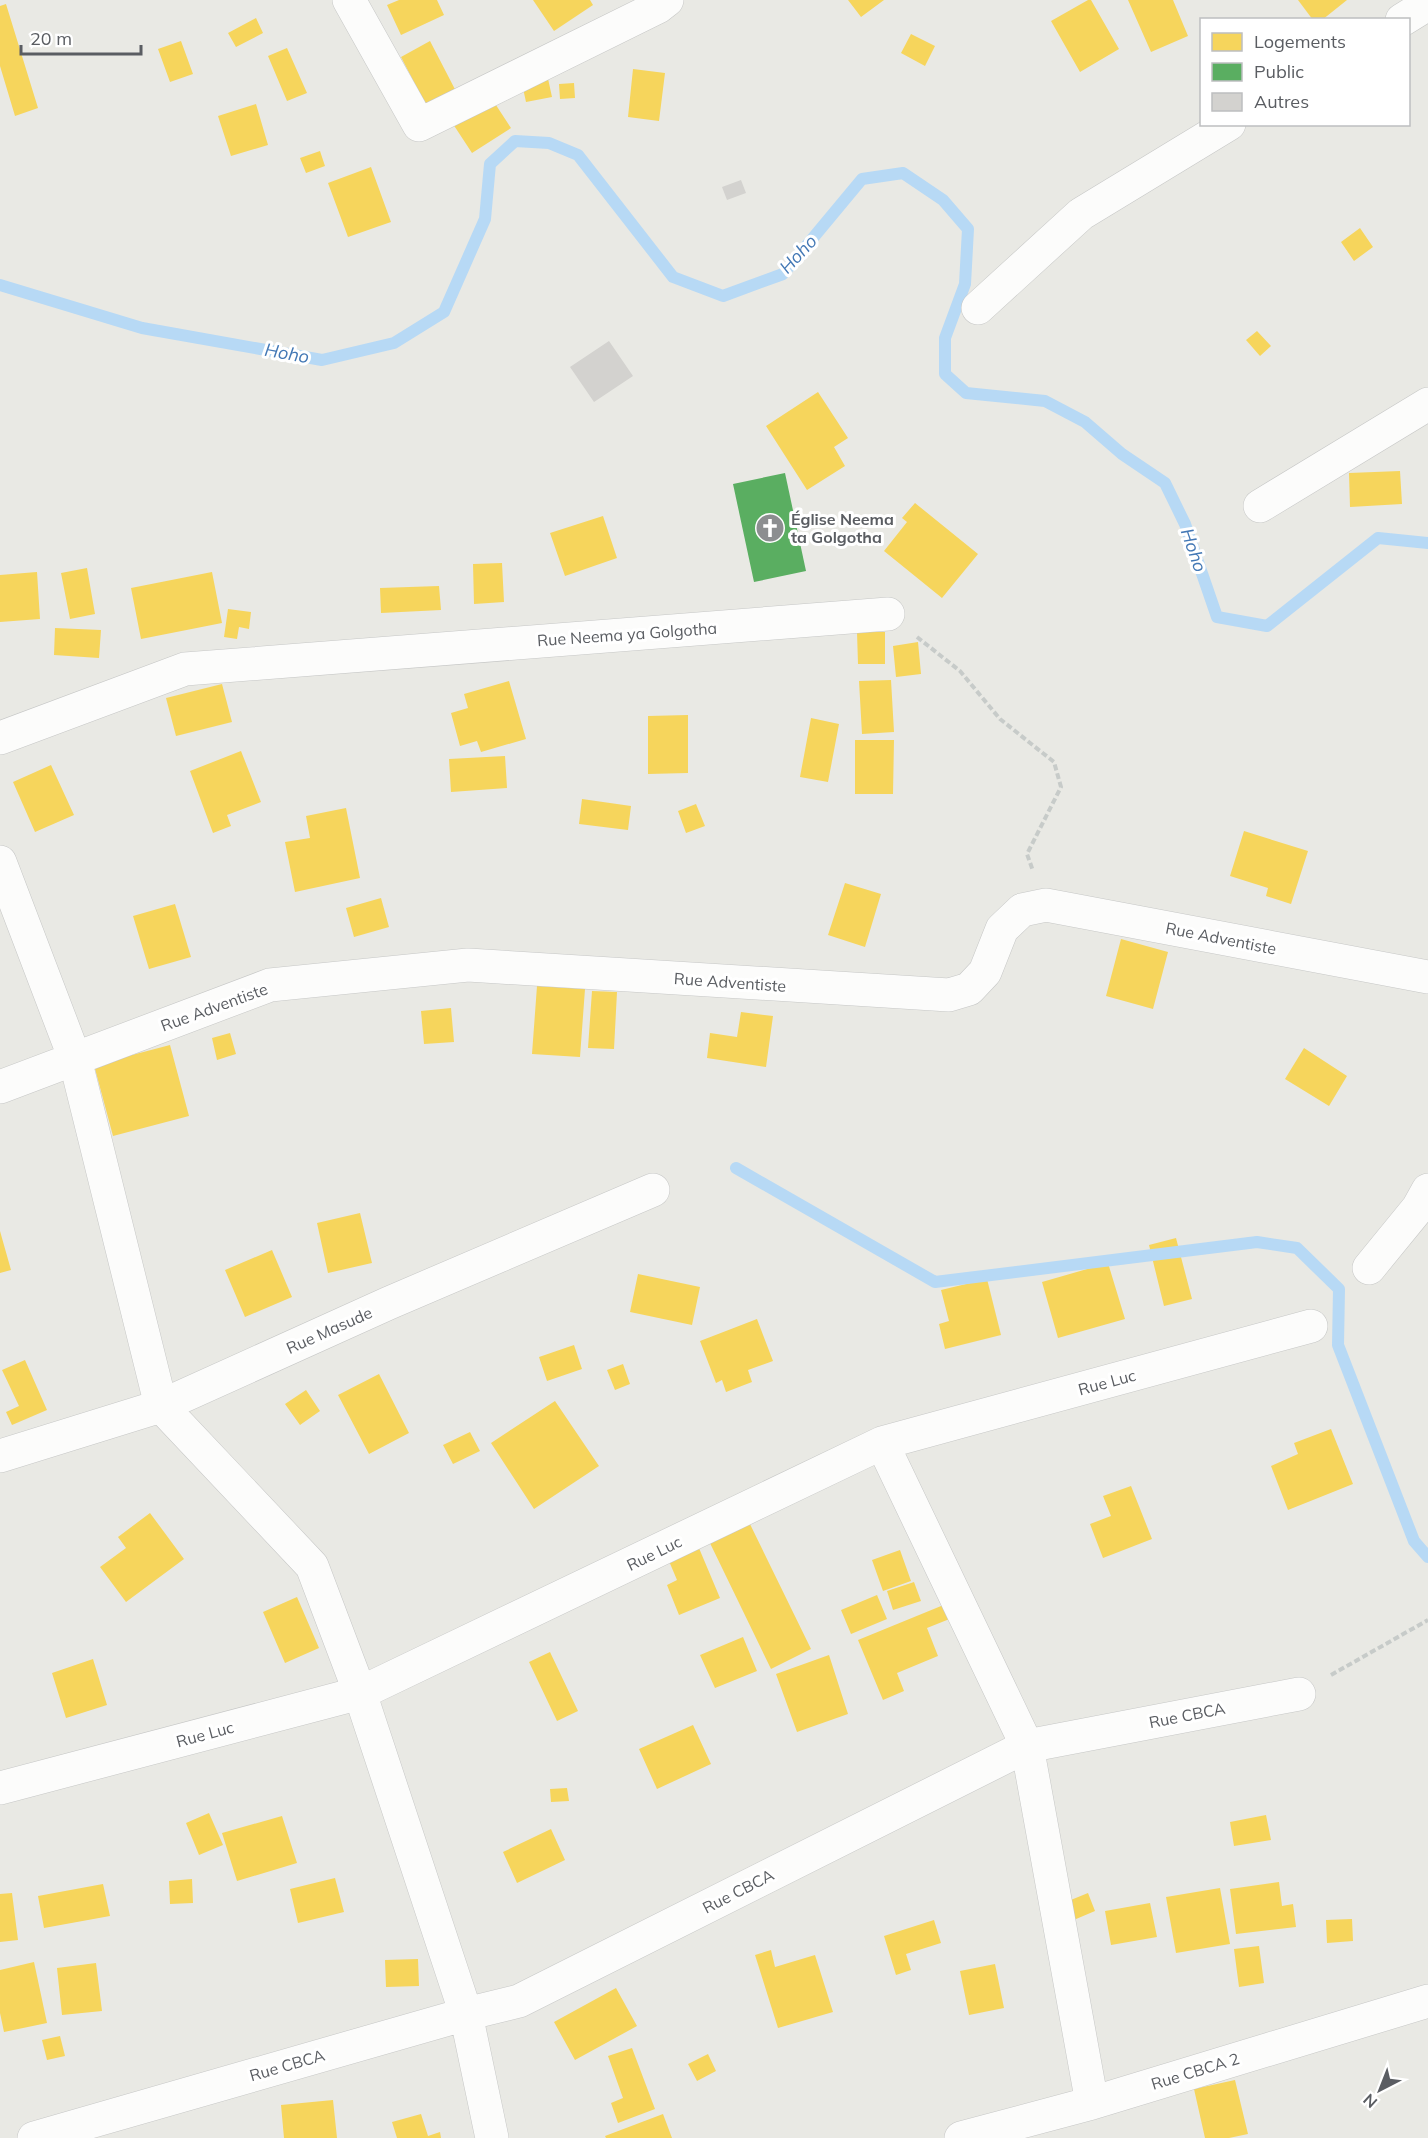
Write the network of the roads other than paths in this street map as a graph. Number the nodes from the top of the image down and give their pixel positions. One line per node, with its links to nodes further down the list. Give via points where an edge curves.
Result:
1 (349, 0): 2 (street, via 419,125)
2 (662, 4)
3 (1428, 4): 4 (street)
4 (1405, 18)
5 (1225, 126): 6 (street, via 1081,214)
6 (978, 308)
7 (1428, 404): 8 (street)
8 (1260, 506)
9 (888, 614): 10 (street, Rue Neema ya Golgotha, via 185,669)
10 (0, 738)
11 (0, 862): 13 (street)
12 (1428, 977): 13 (street, Rue Adventiste, via 1046,905 1022,910 1002,929 985,972 969,989 949,996 468,965 270,985)
13 (75, 1059): 14 (street, Rue Adventiste); 19 (street)
14 (0, 1087)
15 (653, 1190): 19 (street, Rue Masude)
16 (1428, 1190): 17 (street)
17 (1369, 1268)
18 (1311, 1326): 20 (street, Rue Luc)
19 (161, 1406): 21 (street, Rue Masude); 22 (street, via 312,1566)
20 (882, 1443): 22 (street, Rue Luc); 24 (street)
21 (0, 1456)
22 (360, 1693): 25 (street, Rue Luc); 27 (street)
23 (1299, 1694): 24 (street, Rue CBCA)
24 (1027, 1746): 27 (street, Rue CBCA, via 519,2001); 28 (street)
25 (0, 1788)
26 (1428, 2001): 28 (street, Rue CBCA 2)
27 (466, 2014): 29 (street, Rue CBCA); 30 (street)
28 (1074, 2117): 31 (street, Rue CBCA 2)
29 (34, 2138)
30 (492, 2138)
31 (961, 2138)

